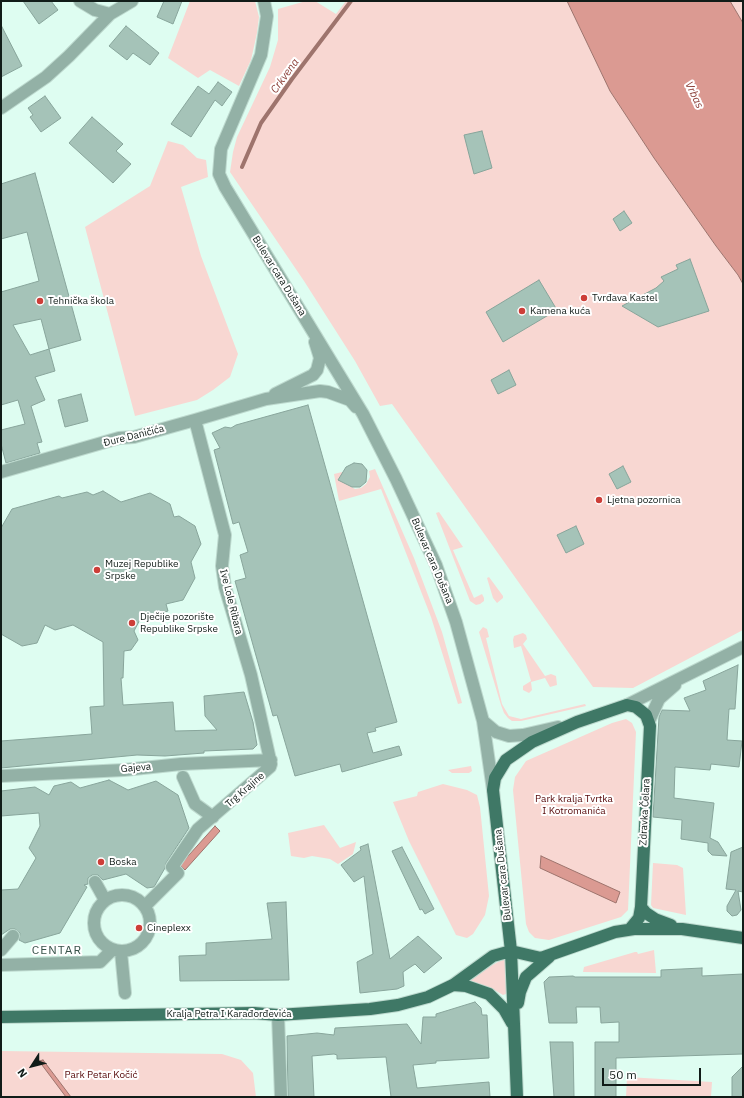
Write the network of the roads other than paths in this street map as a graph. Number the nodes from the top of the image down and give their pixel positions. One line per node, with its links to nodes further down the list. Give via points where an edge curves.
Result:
1 (80, 1): 4 (street, via 95,10)
2 (132, 1): 4 (street)
3 (264, 1): 6 (street, Bulevar cara Dušana, via 267,16 262,55 221,149 219,174)
4 (110, 14): 5 (street, via 46,77)
5 (1, 108)
6 (308, 322): 7 (street, Đure Daničića, via 320,358 317,370 313,375); 8 (street, Bulevar cara Dušana)
7 (266, 399): 8 (street, Đure Daničića, via 328,392 350,400); 9 (street, Đure Daničića)
8 (363, 414): 14 (street, Bulevar cara Dušana, via 441,577)
9 (195, 420): 10 (street, Đure Daničića, via 134,437 119,438); 17 (street, Ive Lole Ribara, via 224,530 222,566 226,587)
10 (1, 472)
11 (743, 648): 12 (street)
12 (685, 676): 13 (street); 15 (street, via 659,699)
13 (627, 705): 15 (main road, via 641,710); 16 (main road)
14 (483, 720): 16 (street, via 496,732 509,736); 20 (street, Bulevar cara Dušana)
15 (649, 721): 27 (main road, Zdravka Čelara)
16 (577, 722): 20 (main road, via 532,742 511,755 500,768)
17 (271, 760): 18 (street, Gajeva); 22 (street, Trg Krajine, via 270,767)
18 (1, 776)
19 (183, 777): 21 (street)
20 (493, 790): 34 (main road, Bulevar cara Dušana)
21 (195, 804): 22 (street); 23 (street)
22 (213, 817): 23 (street, Trg Krajine)
23 (198, 829): 26 (street, Trg Krajine, via 172,867 178,873)
24 (95, 882): 25 (street)
25 (105, 900): 26 (street, via 120,895 129,896 138,899); 33 (street, via 97,910 94,928 97,938 103,945)
26 (145, 906): 33 (street, via 150,923 144,940 130,950)
27 (641, 907): 28 (main road, Zdravka Čelara, via 639,918); 29 (main road, via 655,919)
28 (630, 929): 29 (main road); 35 (main road, via 589,940)
29 (682, 929): 31 (main road)
30 (13, 936): 32 (street)
31 (743, 938)
32 (1, 950)
33 (116, 951): 36 (street, via 100,962); 38 (street)
34 (511, 951): 35 (main road, via 536,958); 37 (main road, Kralja Petra I Karađorđevića, via 493,956); 41 (main road, Bulevar cara Dušana)
35 (553, 955): 41 (main road, Bulevar cara Dušana, via 526,977 520,992)
36 (1, 965)
37 (453, 985): 39 (main road, Kralja Petra I Karađorđevića, via 428,997 398,1005); 41 (main road, via 466,986 489,994 504,1009)
38 (125, 993)
39 (278, 1015): 40 (main road, Kralja Petra I Karađorđevića, via 254,1013); 42 (street)
40 (1, 1017)
41 (514, 1027): 43 (main road, Bulevar cara Dušana)
42 (280, 1097)
43 (517, 1097)

